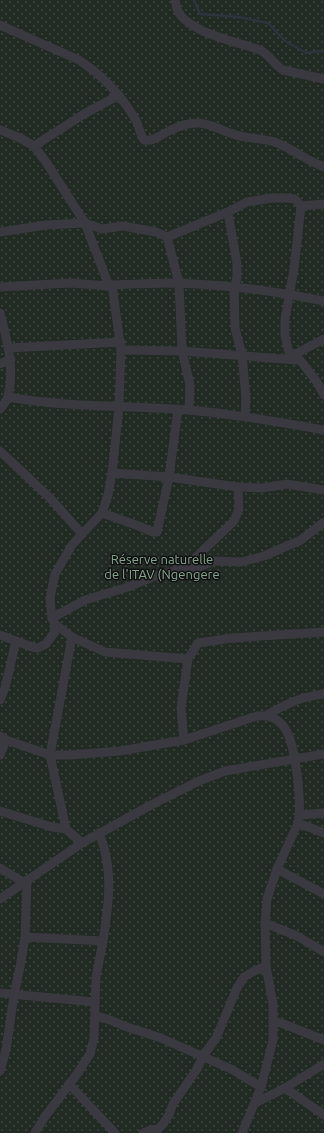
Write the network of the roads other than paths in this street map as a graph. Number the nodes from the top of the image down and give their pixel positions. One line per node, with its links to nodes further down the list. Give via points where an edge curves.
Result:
1 (175, 0): 3 (street, via 176,9 189,24 262,51 283,70)
2 (0, 25): 4 (street, via 79,60)
3 (324, 79)
4 (119, 95): 6 (street); 7 (street, via 135,118 144,140 154,139 180,126 199,123 234,135 277,143)
5 (0, 130): 6 (street)
6 (34, 146): 11 (street)
7 (324, 167)
8 (324, 204): 9 (street)
9 (301, 206): 10 (street, via 295,200 272,198 247,202); 18 (street)
10 (228, 212): 13 (street); 17 (street, via 237,264)
11 (85, 222): 12 (street); 13 (street, via 102,229 123,226); 15 (street)
12 (0, 232)
13 (167, 236): 14 (street)
14 (179, 284): 15 (street); 17 (street); 24 (street)
15 (111, 285): 16 (street, via 70,283); 22 (street)
16 (0, 287)
17 (234, 287): 18 (street); 25 (street, via 235,328)
18 (289, 294): 19 (street); 26 (street, via 285,336)
19 (324, 301)
20 (0, 313): 23 (street)
21 (324, 339): 26 (street)
22 (121, 346): 23 (street); 24 (street); 32 (street)
23 (9, 348): 27 (street)
24 (182, 351): 25 (street); 35 (street, via 190,385)
25 (242, 355): 28 (street); 36 (street)
26 (290, 357): 28 (street)
27 (11, 360): 29 (street); 31 (street)
28 (300, 360): 30 (street)
29 (0, 364)
30 (324, 395)
31 (8, 397): 32 (street, via 51,403); 33 (street)
32 (119, 407): 34 (street); 39 (street)
33 (0, 409)
34 (178, 409): 35 (street); 40 (street)
35 (189, 410): 36 (street)
36 (245, 416): 37 (street)
37 (324, 430)
38 (0, 451): 45 (street, via 50,498)
39 (112, 473): 40 (street); 43 (street)
40 (169, 477): 41 (street); 43 (street, via 157,532)
41 (238, 487): 42 (street, via 262,488 287,484); 46 (street, via 239,509 234,521 193,560)
42 (324, 490)
43 (102, 513): 45 (street)
44 (324, 522): 46 (street, via 301,540 264,556 241,562 213,561 196,569)
45 (82, 534): 47 (street, via 72,545 55,574 50,598)
46 (174, 571): 47 (street, via 85,600)
47 (53, 621): 50 (street); 51 (street, via 54,633 46,644 38,648)
48 (324, 632): 52 (street, via 232,638 198,643)
49 (0, 635): 51 (street)
50 (72, 637): 52 (street, via 105,652); 58 (street)
51 (16, 641): 54 (street)
52 (188, 659): 57 (street, via 181,708)
53 (324, 694): 55 (street, via 292,701)
54 (0, 700)
55 (267, 715): 57 (street, via 250,718); 61 (street, via 284,727 290,739)
56 (3, 738): 58 (street); 60 (street)
57 (184, 740): 58 (street, via 120,751)
58 (50, 754): 65 (street)
59 (324, 754): 61 (street)
60 (0, 755)
61 (294, 759): 64 (street); 67 (street, via 226,771 194,784)
62 (0, 811): 65 (street)
63 (324, 813): 64 (street)
64 (299, 819): 66 (street); 70 (street)
65 (66, 829): 68 (street)
66 (324, 832)
67 (99, 833): 68 (street); 76 (street, via 109,877)
68 (82, 843): 71 (street)
69 (0, 868): 71 (street)
70 (277, 869): 72 (street); 74 (street, via 267,899)
71 (25, 881): 73 (street); 75 (street)
72 (324, 894)
73 (0, 898)
74 (265, 923): 77 (street, via 297,936); 78 (street)
75 (25, 937): 76 (street); 80 (street)
76 (103, 941): 81 (street, via 96,977)
77 (324, 952)
78 (266, 966): 83 (street, via 273,1004); 86 (street, via 244,977 216,1038)
79 (0, 992): 80 (street)
80 (14, 995): 81 (street); 85 (street)
81 (95, 1002): 82 (street)
82 (95, 1017): 86 (street, via 161,1038); 89 (street, via 90,1054)
83 (273, 1022): 84 (street); 90 (street, via 273,1040)
84 (324, 1040)
85 (3, 1049): 88 (street)
86 (203, 1056): 90 (street); 96 (street, via 163,1124 158,1129)
87 (324, 1064): 91 (street)
88 (0, 1071)
89 (69, 1084): 94 (street); 95 (street)
90 (261, 1087): 92 (street)
91 (285, 1088): 92 (street); 93 (street)
92 (255, 1103): 97 (street)
93 (324, 1115)
94 (35, 1133)
95 (115, 1133)
96 (143, 1133)
97 (242, 1133)

